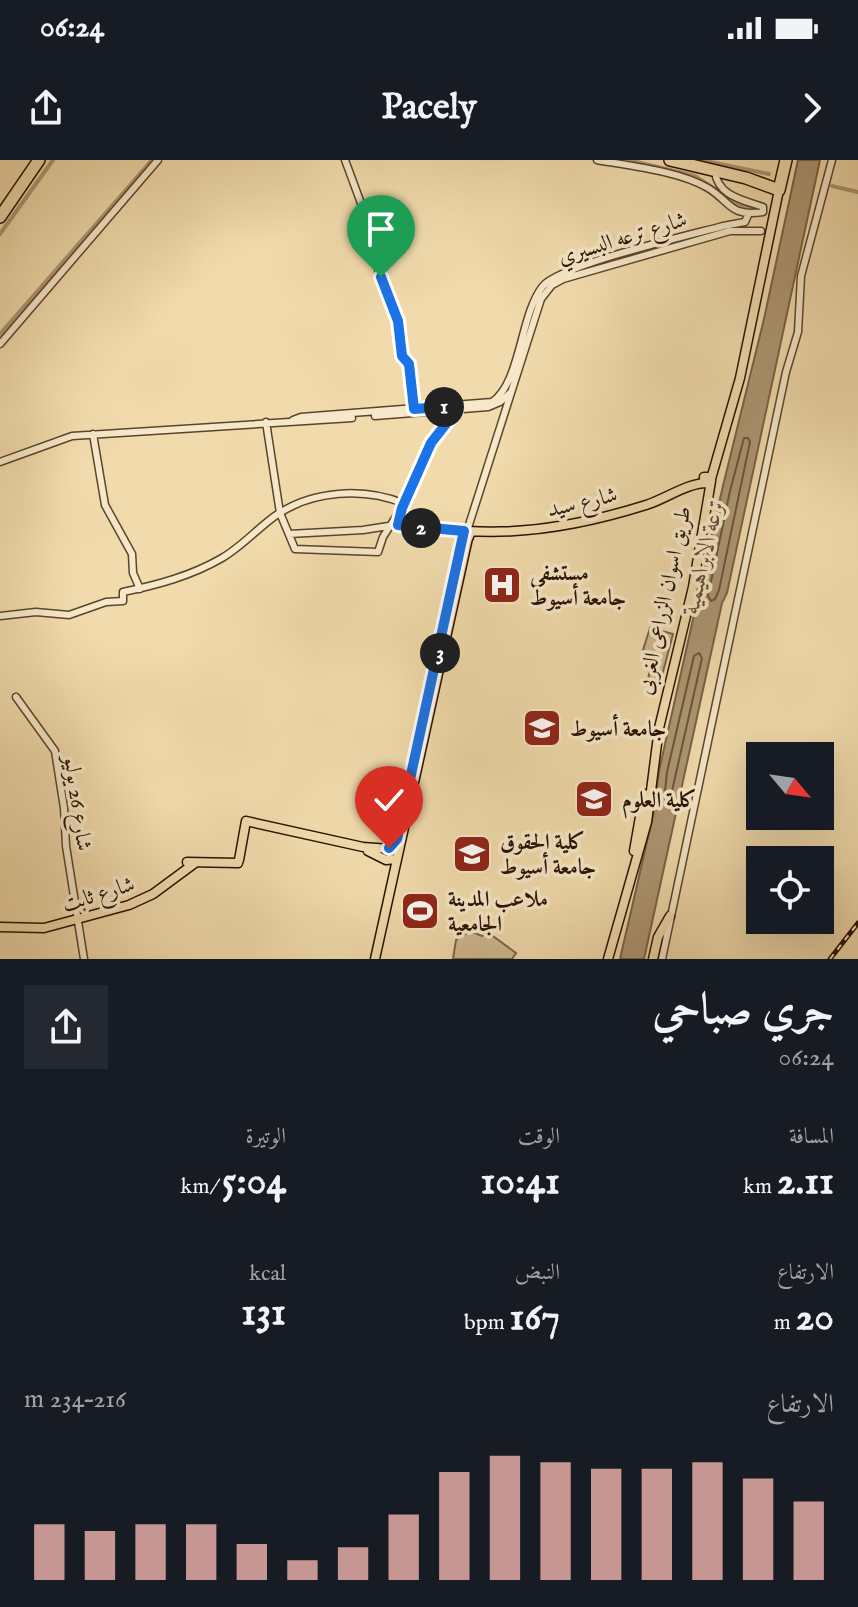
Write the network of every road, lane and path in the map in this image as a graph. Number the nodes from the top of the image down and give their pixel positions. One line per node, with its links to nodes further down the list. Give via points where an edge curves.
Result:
1 (37, 160): 12 (highway)
2 (158, 160): 14 (street)
3 (345, 160): 17 (street, via 398,321)
4 (597, 160): 11 (street, via 692,180 731,208)
5 (670, 160): 9 (highway)
6 (686, 160): 10 (highway)
7 (784, 160): 10 (highway, طريق اسوان الزراعى الغربى)
8 (832, 160): 41 (street, via 801,276 798,332)
9 (715, 171): 10 (highway); 11 (street, via 728,194 764,208 762,213)
10 (779, 186): 22 (main road, طريق اسوان الزراعى الغربى)
11 (749, 213): 16 (street, شارع ترعه البسيري, via 745,222 555,276 538,293 502,394 487,403)
12 (0, 215)
13 (761, 231): 15 (street, via 730,231 558,281 541,299)
14 (0, 344)
15 (510, 393): 16 (street, شارع ترعه البسيري, via 492,406); 27 (street)
16 (456, 408): 17 (street, شارع ترعه البسيري); 18 (street, شارع ترعه البسيري); 23 (street, via 432,440)
17 (414, 409): 18 (street, شارع ترعه البسيري)
18 (398, 413): 19 (street, شارع ترعه البسيري)
19 (266, 422): 20 (street, شارع ترعه البسيري); 24 (street)
20 (93, 434): 21 (street, شارع ترعه البسيري, via 63,438); 28 (street, via 105,505 132,554)
21 (0, 462)
22 (707, 480): 27 (main road, شارع سيد, via 646,505 554,528); 34 (main road, طريق اسوان الزراعى الغربى, via 691,581 661,703)
23 (404, 506): 24 (street, via 344,493 311,499); 25 (street)
24 (280, 513): 26 (street); 28 (street, via 228,554 187,575)
25 (394, 527): 26 (street, شارع سيد); 26 (street, via 378,552 296,549); 27 (street, شارع سيد)
26 (289, 534)
27 (468, 534): 31 (main road)
28 (140, 589): 29 (street, via 123,592 123,601 68,615)
29 (0, 616)
30 (16, 697): 39 (street, شارع 26 يوليو, via 53,746)
31 (413, 770): 35 (main road, via 397,839); 36 (main road)
32 (246, 822): 33 (main road); 35 (main road); 37 (main road)
33 (260, 826): 35 (main road); 37 (main road, via 250,829)
34 (642, 827): 38 (main road, طريق اسوان الزراعى الغربى); 40 (main road, طريق اسوان الزراعى الغربى)
35 (378, 852): 36 (main road); 42 (main road, via 390,870)
36 (397, 857): 42 (main road)
37 (240, 861): 39 (main road, شارع ثابت, via 190,865 145,899)
38 (623, 911): 40 (main road, طريق اسوان الزراعى الغربى); 47 (main road)
39 (79, 920): 43 (main road, شارع ثابت); 46 (street, شارع 26 يوليو)
40 (618, 920): 47 (main road, طريق اسوان الزراعى الغربى)
41 (670, 920): 45 (main road, via 660,932)
42 (380, 929): 44 (main road)
43 (0, 930)
44 (374, 956)
45 (657, 957)
46 (84, 959)
47 (608, 959)

